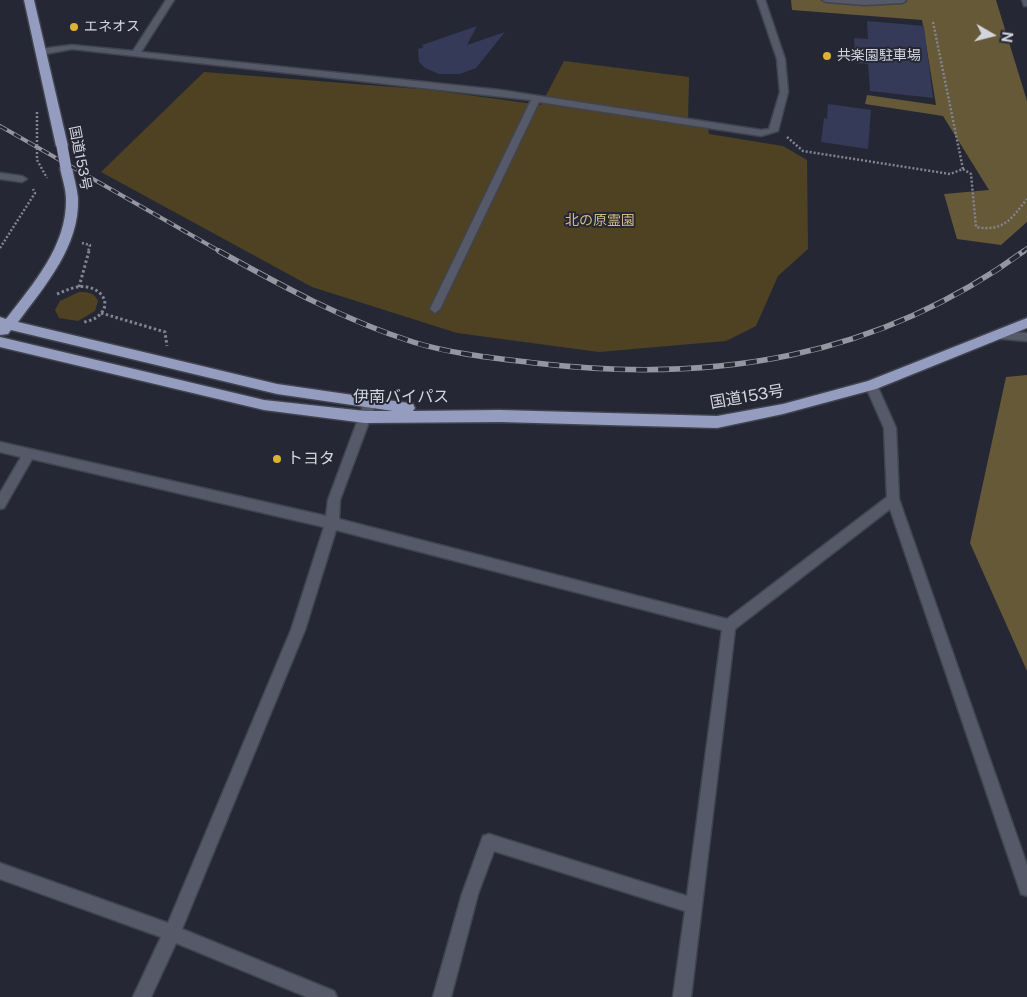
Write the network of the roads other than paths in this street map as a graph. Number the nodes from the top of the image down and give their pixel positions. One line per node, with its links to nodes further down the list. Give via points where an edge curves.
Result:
1 (29, 0): 8 (highway, 国道153号)
2 (170, 0): 9 (street)
3 (761, 0): 10 (street, via 781,59 784,92 773,131 761,133)
4 (826, 0): 6 (street)
5 (1026, 0): 7 (street)
6 (902, 1)
7 (1027, 4)
8 (40, 52): 9 (street, via 72,47); 16 (highway, 国道153号, bridge, via 72,196 70,217 65,239 48,272)
9 (135, 54): 10 (street, via 428,84)
10 (536, 99): 14 (street)
11 (4, 176): 12 (street); 13 (street)
12 (22, 179)
13 (0, 184)
14 (434, 309)
15 (1027, 323): 17 (highway, 国道153号)
16 (3, 326): 21 (highway, 伊南バイパス)
17 (995, 335): 18 (street); 20 (highway, 国道153号)
18 (1027, 337)
19 (0, 342): 21 (highway, 伊南バイパス, via 264,405)
20 (871, 385): 22 (highway, 国道153号, via 783,410 717,422); 25 (street, via 890,428)
21 (367, 410): 22 (highway, 伊南バイパス); 27 (street, via 334,500)
22 (460, 415)
23 (0, 447): 24 (street)
24 (29, 453): 26 (street); 27 (street)
25 (893, 499): 28 (street); 30 (street)
26 (0, 504)
27 (332, 523): 28 (street); 32 (street, via 298,630)
28 (729, 626): 31 (street)
29 (0, 871): 32 (street)
30 (1027, 888)
31 (694, 906): 35 (street, via 489,842 470,894); 36 (street)
32 (172, 933): 33 (street); 34 (street)
33 (142, 997)
34 (328, 997)
35 (442, 997)
36 (682, 997)

